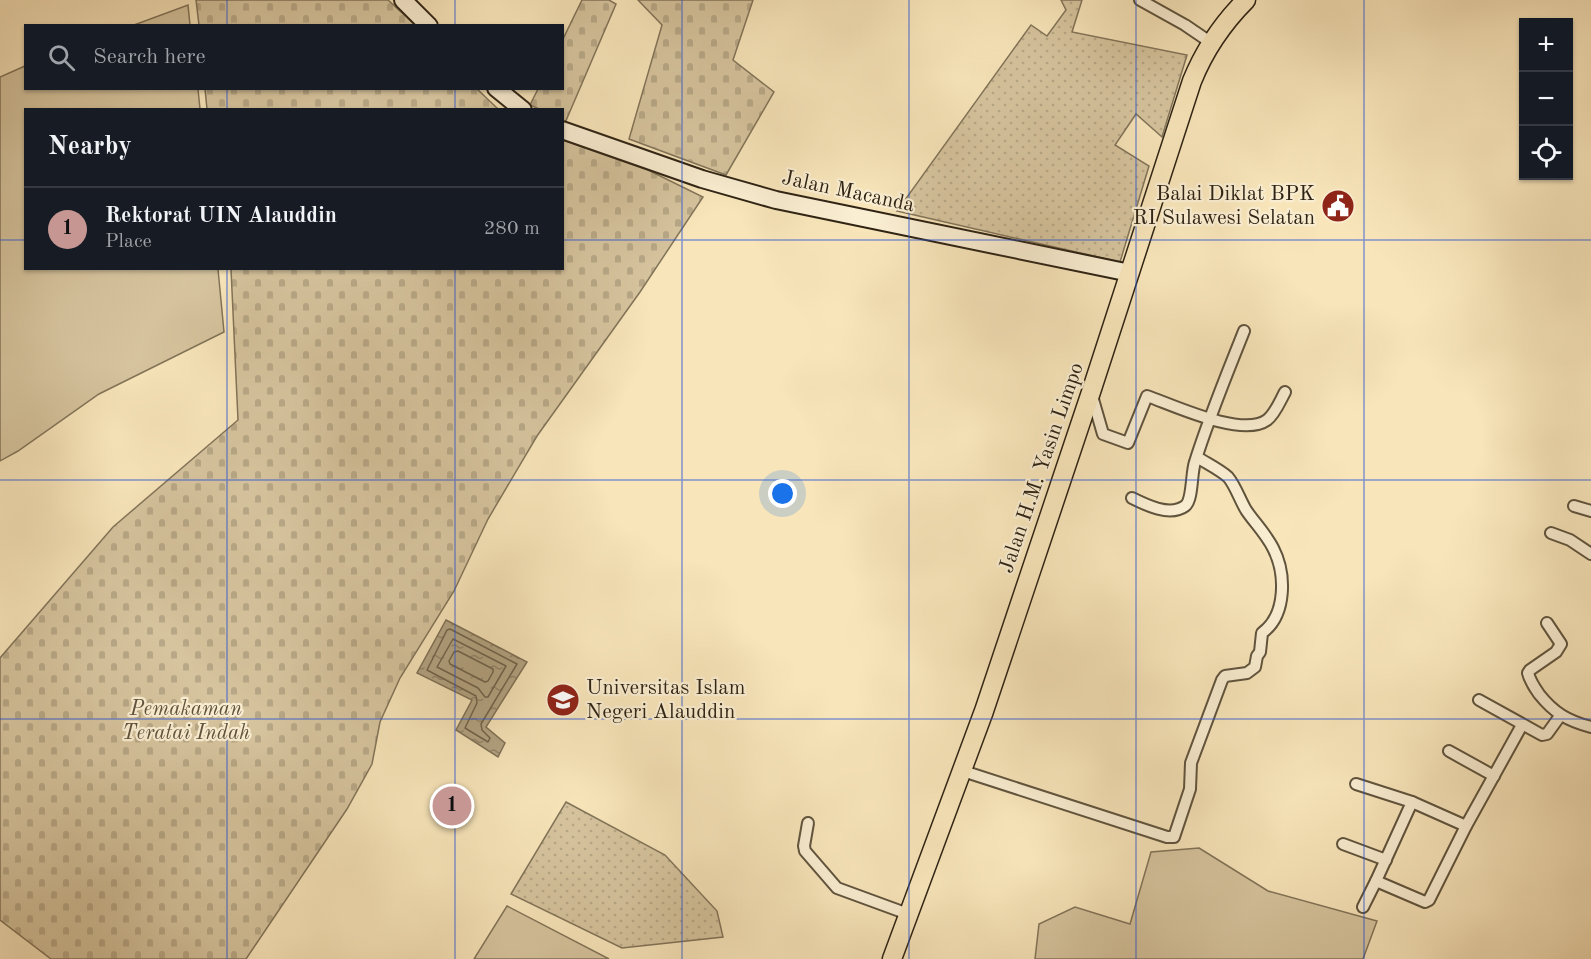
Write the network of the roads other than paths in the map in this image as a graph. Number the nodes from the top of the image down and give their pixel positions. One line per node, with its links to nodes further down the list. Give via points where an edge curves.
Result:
1 (403, 0): 4 (street)
2 (1140, 0): 5 (street)
3 (1246, 0): 5 (main road, Jalan H.M. Yasin Limpo)
4 (427, 24)
5 (1210, 42): 9 (main road, Jalan H.M. Yasin Limpo, via 1192,81)
6 (498, 90): 7 (street)
7 (521, 108)
8 (564, 131): 9 (street, Jalan Macanda, via 702,179 776,200)
9 (1130, 273): 11 (main road, Jalan H.M. Yasin Limpo)
10 (1244, 331): 13 (street)
11 (1091, 392): 13 (street, via 1102,434 1128,443 1147,396); 26 (main road, Jalan H.M. Yasin Limpo)
12 (1285, 392): 13 (street, via 1267,420 1256,424)
13 (1210, 420): 14 (street)
14 (1197, 457): 15 (street, via 1190,499 1183,507 1169,510); 26 (street, via 1229,478 1238,498 1273,548 1282,601 1262,633 1255,667 1222,680 1191,763 1190,789 1174,837)
15 (1132, 498)
16 (1574, 506): 17 (street)
17 (1591, 511)
18 (1551, 533): 19 (street)
19 (1591, 554)
20 (1547, 623): 22 (street, via 1561,641 1560,647 1528,673 1545,702)
21 (1479, 700): 23 (street)
22 (1560, 716): 23 (street, via 1545,735); 24 (street)
23 (1522, 725): 27 (street)
24 (1591, 727)
25 (1449, 751): 27 (street)
26 (963, 771): 36 (main road, Jalan H.M. Yasin Limpo)
27 (1494, 776): 31 (street)
28 (1356, 784): 29 (street)
29 (1412, 802): 31 (street); 33 (street)
30 (808, 823): 36 (street, via 805,851 837,888)
31 (1466, 826): 34 (street, via 1428,901)
32 (1343, 844): 33 (street)
33 (1386, 860): 34 (street)
34 (1376, 881): 35 (street)
35 (1363, 907)
36 (908, 914): 37 (main road, Jalan H.M. Yasin Limpo)
37 (892, 959)

